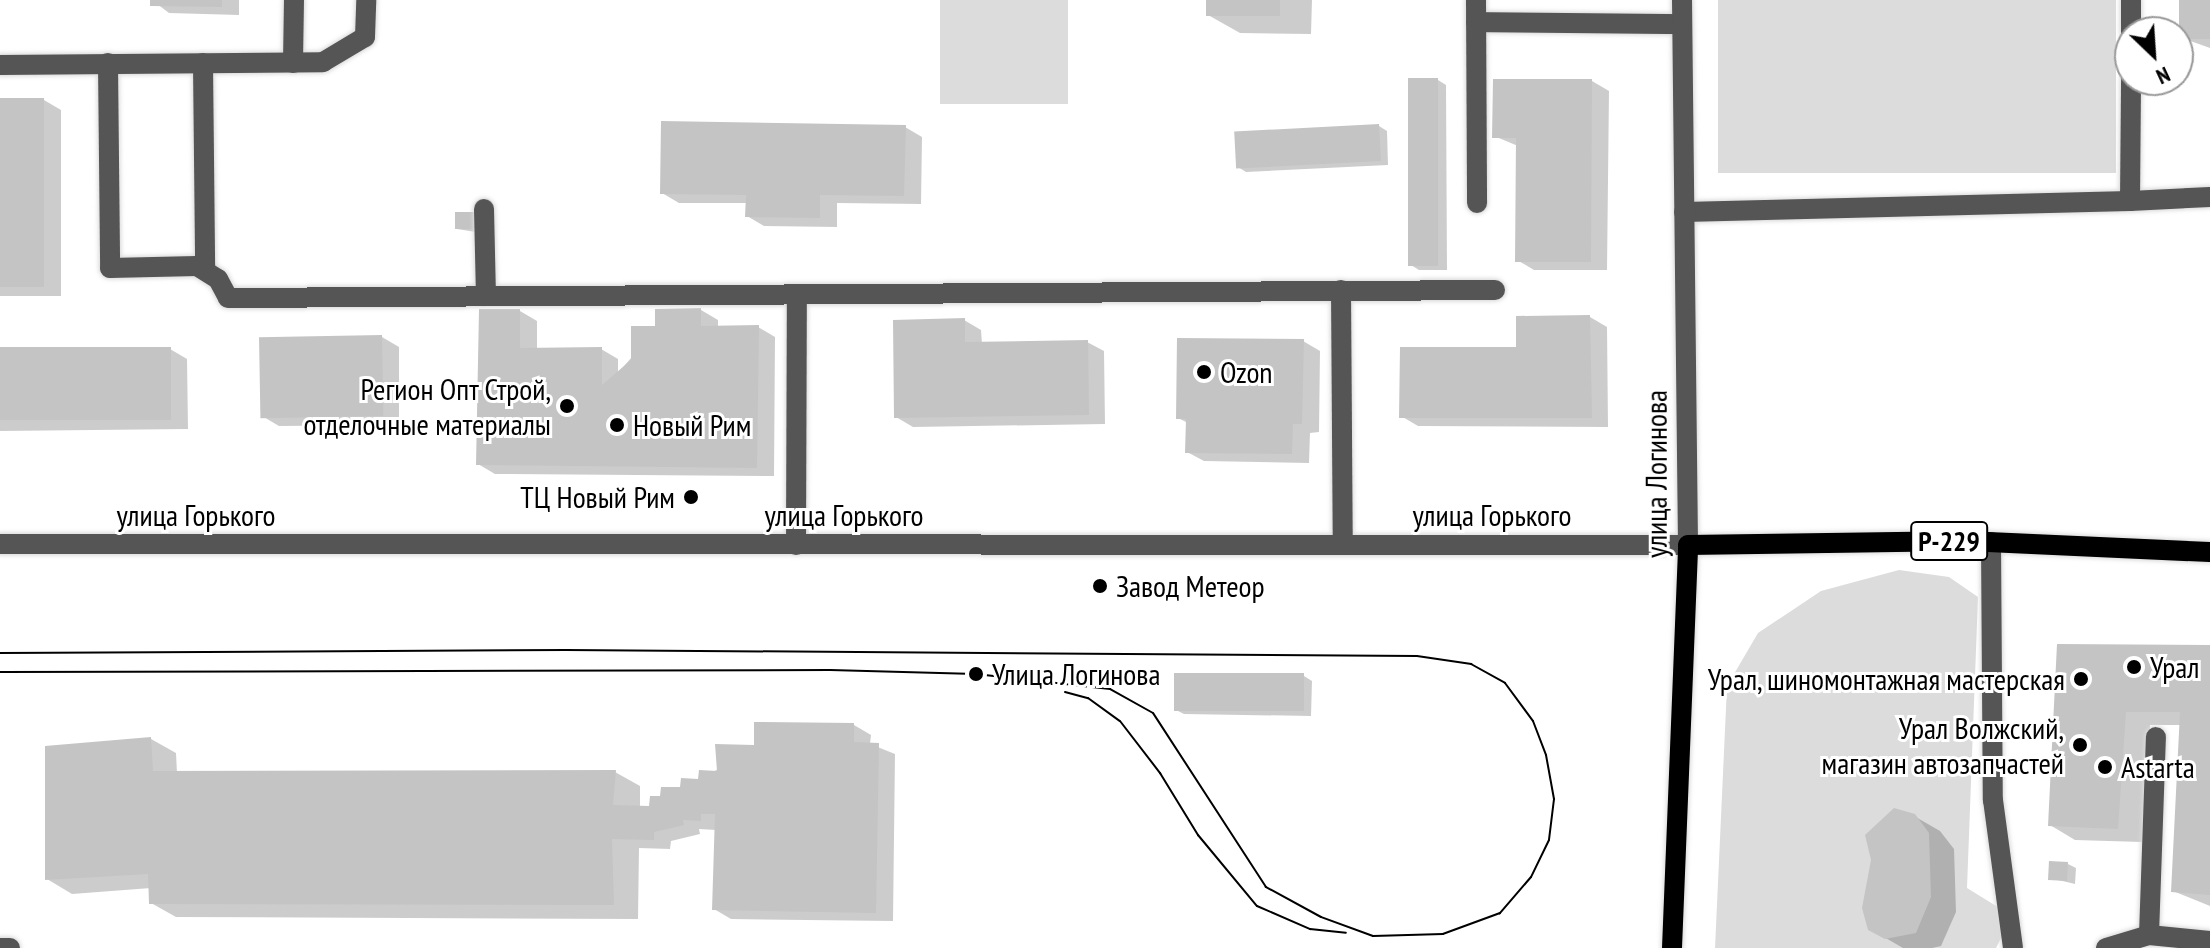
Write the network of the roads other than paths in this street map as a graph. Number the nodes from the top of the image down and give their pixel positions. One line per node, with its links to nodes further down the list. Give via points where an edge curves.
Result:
1 (294, 0): 9 (street)
2 (366, 0): 9 (street, via 365,37 323,62)
3 (1476, 0): 5 (street)
4 (1682, 0): 6 (street, улица Логинова)
5 (1476, 22): 6 (street); 14 (street)
6 (1682, 24): 16 (street, улица Логинова)
7 (108, 63): 8 (street); 10 (street); 17 (street, via 110,268)
8 (203, 63): 9 (street); 17 (street)
9 (293, 63)
10 (0, 65)
11 (2131, 96): 13 (street)
12 (2210, 197): 13 (street)
13 (2130, 201): 16 (street)
14 (1477, 203)
15 (484, 209): 21 (street)
16 (1684, 212): 26 (street, улица Логинова)
17 (205, 269): 21 (street, via 228,298)
18 (1341, 290): 19 (street); 20 (street); 25 (street)
19 (1495, 290)
20 (797, 294): 21 (street); 24 (street)
21 (486, 296)
22 (1991, 542): 26 (main road, Р-229); 27 (main road, Р-229); 34 (street, via 1993,800)
23 (0, 544): 24 (street, улица Горького)
24 (796, 545): 25 (street, улица Горького)
25 (1343, 545): 26 (street, улица Горького)
26 (1688, 545): 33 (main road, улица Логинова)
27 (2210, 552)
28 (2156, 737): 29 (street)
29 (2149, 935): 30 (street); 35 (street)
30 (2210, 941)
31 (0, 948): 32 (street)
32 (10, 948)
33 (1672, 948)
34 (2013, 948)
35 (2106, 948)

